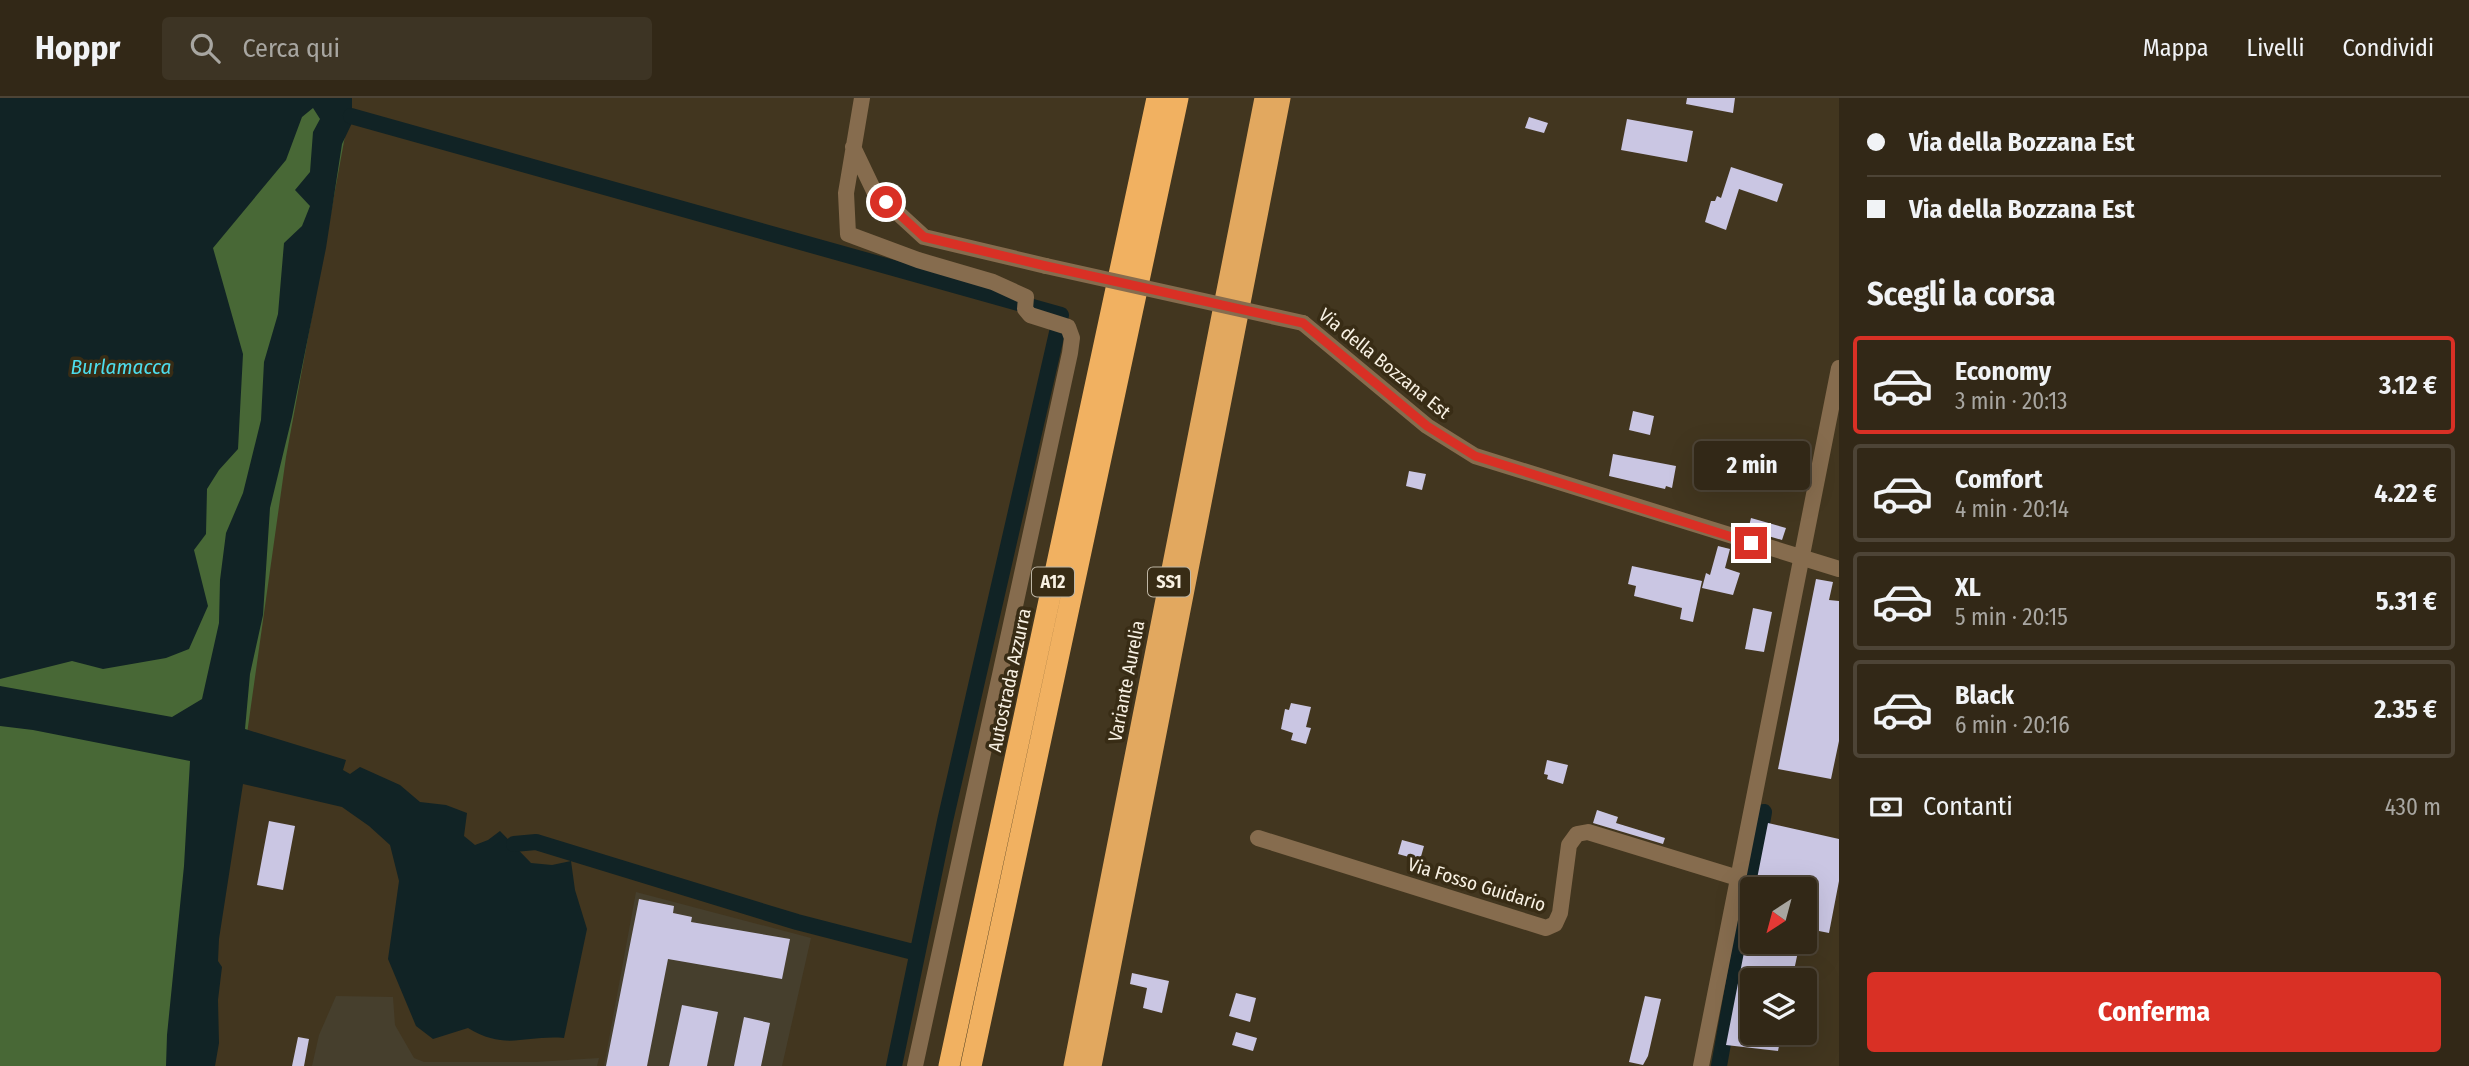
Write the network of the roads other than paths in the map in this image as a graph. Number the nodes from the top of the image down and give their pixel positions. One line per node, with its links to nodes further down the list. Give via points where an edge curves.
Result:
1 (862, 98): 6 (street)
2 (1157, 98): 13 (highway, Autostrada Azzurra / A12)
3 (1178, 98): 14 (highway, A12)
4 (1264, 98): 15 (highway, Variante Aurelia / SS1)
5 (1281, 98): 16 (highway, SS1)
6 (853, 147): 8 (street, Via della Bozzana Est, bridge, via 874,191 924,237 1303,323 1427,426 1475,456); 12 (street, via 846,193 848,234 993,282 1026,303 1030,315 1068,327 1072,338)
7 (1839, 368): 8 (street)
8 (1801, 559): 9 (street, Via della Bozzana Est); 11 (street)
9 (1839, 569)
10 (1258, 838): 11 (street, Via Fosso Guidario, via 1546,928 1560,913 1569,845 1577,834 1588,832)
11 (1738, 878): 17 (street)
12 (915, 1066)
13 (949, 1066)
14 (971, 1066)
15 (1073, 1066)
16 (1092, 1066)
17 (1701, 1066)

